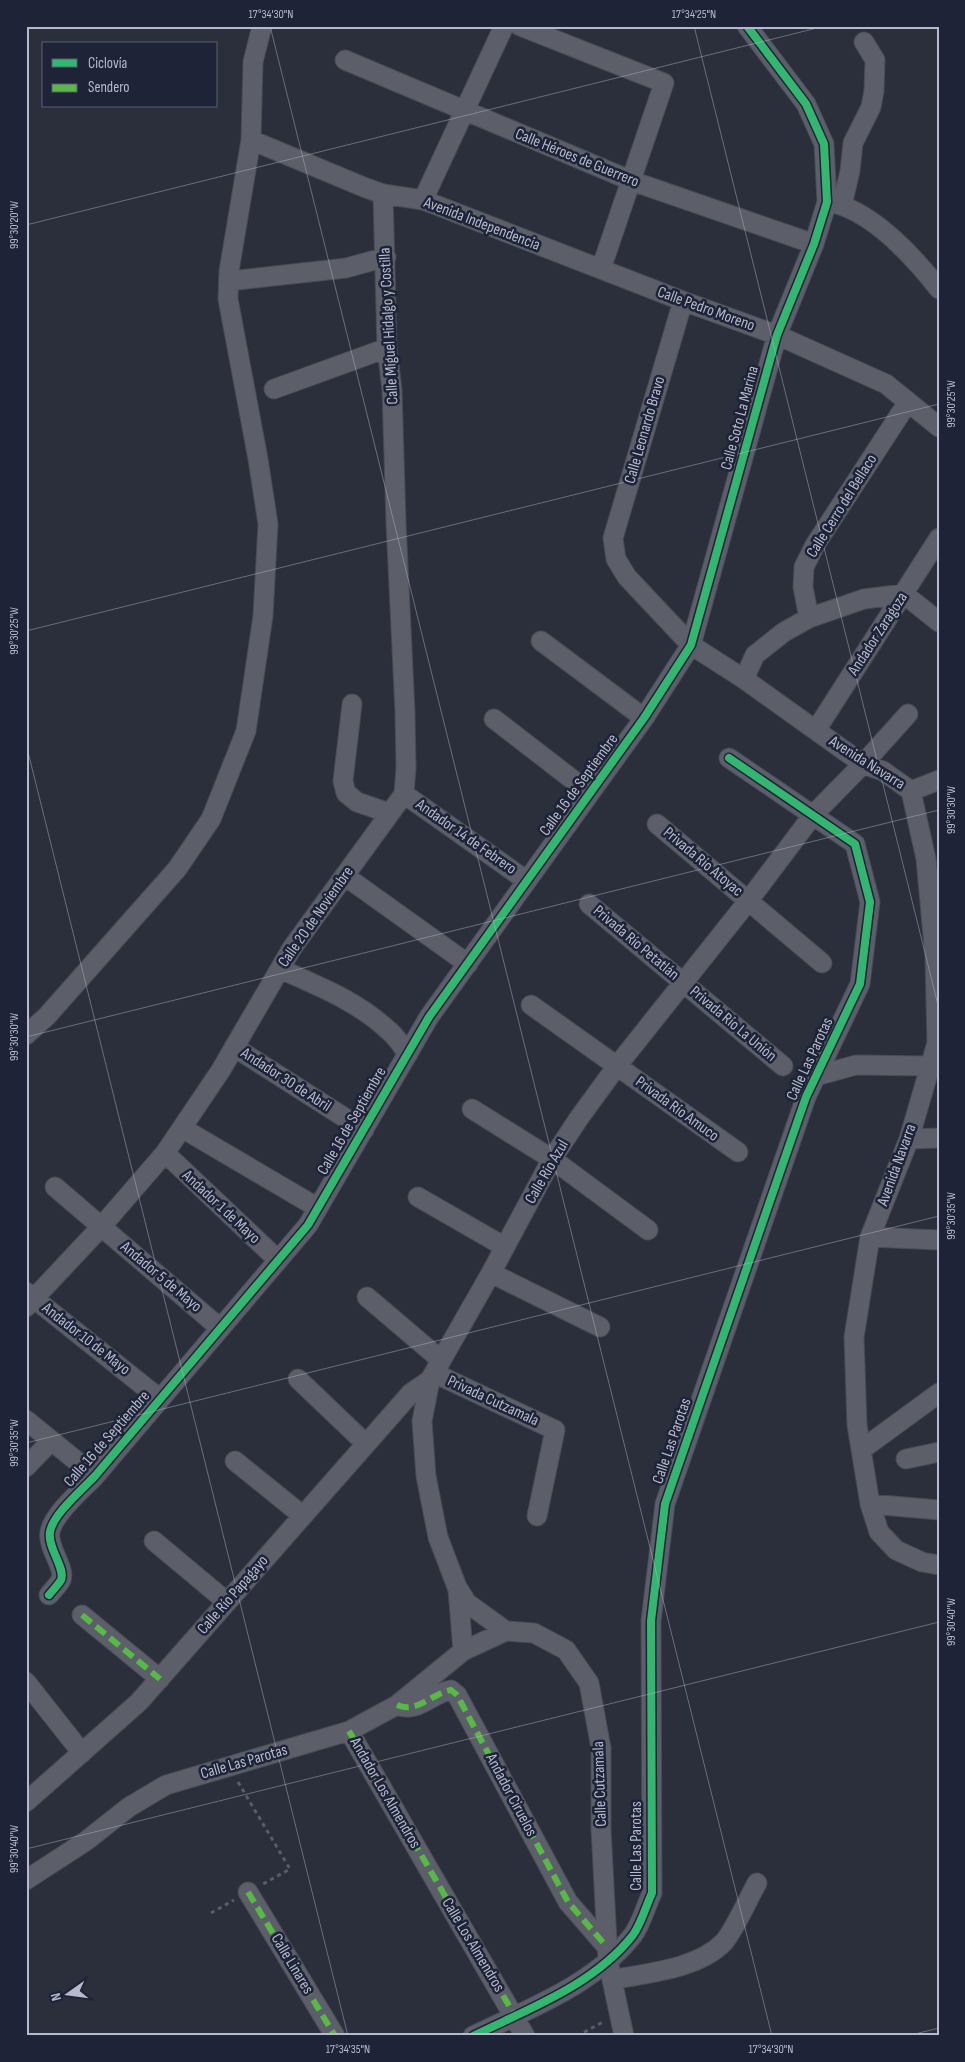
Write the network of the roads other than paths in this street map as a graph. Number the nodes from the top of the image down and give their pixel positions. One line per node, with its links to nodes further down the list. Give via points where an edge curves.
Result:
1 (262, 26): 8 (street, via 253,62)
2 (504, 26): 7 (street)
3 (520, 26): 9 (street, via 664,84)
4 (747, 26): 12 (street, via 810,112 824,144)
5 (864, 42): 12 (street, Calle Soto La Marina, via 875,60 871,107 853,143 850,171)
6 (345, 60): 7 (street, Calle Héroes de Guerrero)
7 (464, 111): 9 (street, Calle Héroes de Guerrero); 11 (street)
8 (251, 140): 10 (street, Avenida Independencia); 16 (street)
9 (632, 182): 13 (street, Calle Héroes de Guerrero); 15 (street)
10 (383, 194): 11 (street, Avenida Independencia); 14 (street, Calle Miguel Hidalgo y Costilla)
11 (423, 200): 15 (street, Avenida Independencia)
12 (834, 203): 13 (street, Calle Soto La Marina); 17 (street, via 866,218 913,256)
13 (814, 244): 19 (street, Calle Soto La Marina)
14 (386, 258): 16 (street, via 346,268); 20 (street, Calle Miguel Hidalgo y Costilla)
15 (601, 269): 18 (street, Calle Pedro Moreno)
16 (228, 281): 56 (street, via 228,299 268,524 263,616 246,731 211,819 176,869 47,1016)
17 (939, 289)
18 (682, 301): 19 (street, Calle Pedro Moreno); 29 (street, Calle Leonardo Bravo, via 613,538 616,559 627,577)
19 (777, 335): 22 (street, Calle Pedro Moreno, via 886,384); 29 (street, Calle Soto La Marina)
20 (387, 348): 21 (street); 41 (street, Calle Miguel Hidalgo y Costilla, via 392,390 406,712)
21 (274, 389)
22 (908, 402): 23 (street, Calle Pedro Moreno); 26 (street, Calle Cerro del Bellaco, via 804,567 803,587)
23 (939, 427)
24 (939, 538): 25 (street, Andador Zaragoza)
25 (904, 594): 26 (street, via 864,599); 27 (street); 35 (street, Andador Zaragoza)
26 (809, 618): 30 (street, via 784,632 755,655)
27 (939, 622)
28 (541, 641): 33 (street)
29 (691, 645): 30 (street); 33 (street, Calle 16 de Septiembre)
30 (744, 679): 35 (street, Avenida Navarra)
31 (352, 704): 42 (street, via 344,781 346,793 357,802)
32 (908, 714): 37 (street, Calle Río Azul)
33 (644, 718): 40 (street, Calle 16 de Septiembre)
34 (494, 719): 40 (street)
35 (816, 730): 37 (street, Avenida Navarra)
36 (729, 758): 43 (street, Calle Las Parotas)
37 (863, 764): 39 (street, Avenida Navarra, via 883,771); 43 (street, Calle Río Azul)
38 (939, 780): 39 (street)
39 (911, 791): 45 (street, Avenida Navarra)
40 (590, 793): 47 (street, Calle 16 de Septiembre)
41 (404, 794): 42 (street, Calle 20 de Noviembre); 47 (street, Andador 14 de Febrero)
42 (389, 814): 46 (street, Calle 20 de Noviembre)
43 (813, 815): 48 (street, Calle Río Azul); 63 (street, Calle Las Parotas, via 855,844 870,902 860,984)
44 (657, 824): 48 (street, Privada Río Atoyac)
45 (932, 858): 50 (street, Avenida Navarra)
46 (344, 876): 52 (street); 53 (street, Calle 20 de Noviembre)
47 (527, 881): 52 (street, Calle 16 de Septiembre)
48 (749, 900): 51 (street, Privada Río Atoyac); 54 (street, Calle Río Azul)
49 (589, 904): 54 (street, Privada Río Petatlán)
50 (937, 957): 57 (street, Avenida Navarra)
51 (822, 963)
52 (468, 964): 59 (street, Calle 16 de Septiembre, via 429,1017)
53 (280, 970): 58 (street, Calle 20 de Noviembre); 59 (street, via 339,995 373,1017 390,1031)
54 (684, 982): 60 (street, Calle Río Azul); 61 (street, Privada Río La Unión)
55 (531, 1005): 60 (street, Privada Río Amuco)
56 (26, 1035)
57 (938, 1043): 62 (street, Avenida Navarra)
58 (234, 1047): 65 (street, Calle 20 de Noviembre); 66 (street, Andador 30 de Abril)
59 (408, 1054): 66 (street, Calle 16 de Septiembre)
60 (617, 1066): 69 (street, Privada Río Amuco); 71 (street, Calle Río Azul)
61 (783, 1066)
62 (930, 1066): 63 (street, via 856,1065); 68 (street, Avenida Navarra)
63 (816, 1076): 121 (street, Calle Las Parotas, via 665,1504 651,1621 652,1894 634,1934)
64 (472, 1109): 71 (street)
65 (182, 1128): 70 (street, Calle 20 de Noviembre); 74 (street)
66 (364, 1130): 74 (street, Calle 16 de Septiembre)
67 (939, 1138): 68 (street)
68 (909, 1139): 77 (street, Avenida Navarra)
69 (738, 1152)
70 (165, 1154): 75 (street, Calle 20 de Noviembre); 80 (street, Andador 1 de Mayo)
71 (552, 1159): 76 (street); 79 (street, Calle Río Azul)
72 (56, 1187): 75 (street, Andador 5 de Mayo)
73 (418, 1197): 79 (street)
74 (318, 1208): 80 (street, Calle 16 de Septiembre)
75 (101, 1227): 83 (street, Calle 20 de Noviembre); 84 (street, Andador 5 de Mayo)
76 (648, 1230)
77 (870, 1237): 78 (street); 93 (street, Avenida Navarra, via 854,1337)
78 (939, 1240)
79 (505, 1247): 81 (street, Calle Río Azul)
80 (278, 1260): 84 (street, Calle 16 de Septiembre)
81 (491, 1273): 85 (street); 86 (street, Calle Río Azul)
82 (367, 1297): 86 (street)
83 (29, 1299): 89 (street, Andador 10 de Mayo)
84 (220, 1328): 89 (street, Calle 16 de Septiembre)
85 (600, 1328)
86 (435, 1371): 92 (street, Calle Río Papagayo, via 410,1393); 102 (street, Privada Cutzamala, via 555,1430); 105 (street, Calle Río Azul, via 422,1422 426,1476 438,1537)
87 (298, 1379): 92 (street)
88 (939, 1393): 93 (street)
89 (160, 1399): 98 (street, Calle 16 de Septiembre)
90 (26, 1420): 91 (street)
91 (51, 1440): 97 (street); 98 (street)
92 (366, 1444): 101 (street, Calle Río Papagayo)
93 (861, 1450): 99 (street, Avenida Navarra)
94 (939, 1452): 95 (street)
95 (906, 1459)
96 (235, 1462): 101 (street)
97 (26, 1467)
98 (95, 1476): 106 (street, Calle 16 de Septiembre, via 59,1514 50,1531 49,1542 62,1570 62,1579)
99 (870, 1504): 100 (street); 104 (street, Avenida Navarra, via 879,1532 896,1550 922,1562)
100 (939, 1510)
101 (303, 1516): 107 (street, Calle Río Papagayo)
102 (537, 1516)
103 (154, 1541): 107 (street)
104 (939, 1565)
105 (457, 1587): 109 (street, Calle Río Azul, via 467,1603); 110 (street)
106 (49, 1595)
107 (227, 1602): 111 (street, Calle Río Papagayo)
108 (82, 1615): 111 (street)
109 (506, 1631): 110 (street, Calle Las Parotas); 121 (street, Calle Cutzamala, via 534,1633 566,1650 589,1683 601,1748)
110 (463, 1651): 113 (street, Calle Las Parotas)
111 (160, 1679): 115 (street, Calle Río Papagayo)
112 (26, 1682): 115 (street)
113 (397, 1705): 114 (street, Calle Las Parotas); 121 (street, Andador Ciruelos, via 412,1708 444,1691 451,1690 457,1695 568,1902)
114 (349, 1731): 117 (street, Andador Los Almendros); 118 (street, Calle Las Parotas, via 166,1785 129,1807 86,1841)
115 (82, 1753): 116 (street, Calle Río Papagayo)
116 (26, 1802)
117 (420, 1855): 123 (street, Calle Los Almendros)
118 (30, 1872)
119 (756, 1883): 122 (street, via 724,1942 706,1958)
120 (248, 1892): 124 (street, Calle Linares)
121 (607, 1954): 122 (street, Calle Cutzamala); 123 (street, Calle Las Parotas, via 564,1991)
122 (612, 1980): 127 (street, Calle Cutzamala)
123 (515, 2016): 125 (street, Calle Las Parotas); 126 (street, Calle Los Almendros)
124 (335, 2036)
125 (473, 2036)
126 (525, 2036)
127 (624, 2036)

